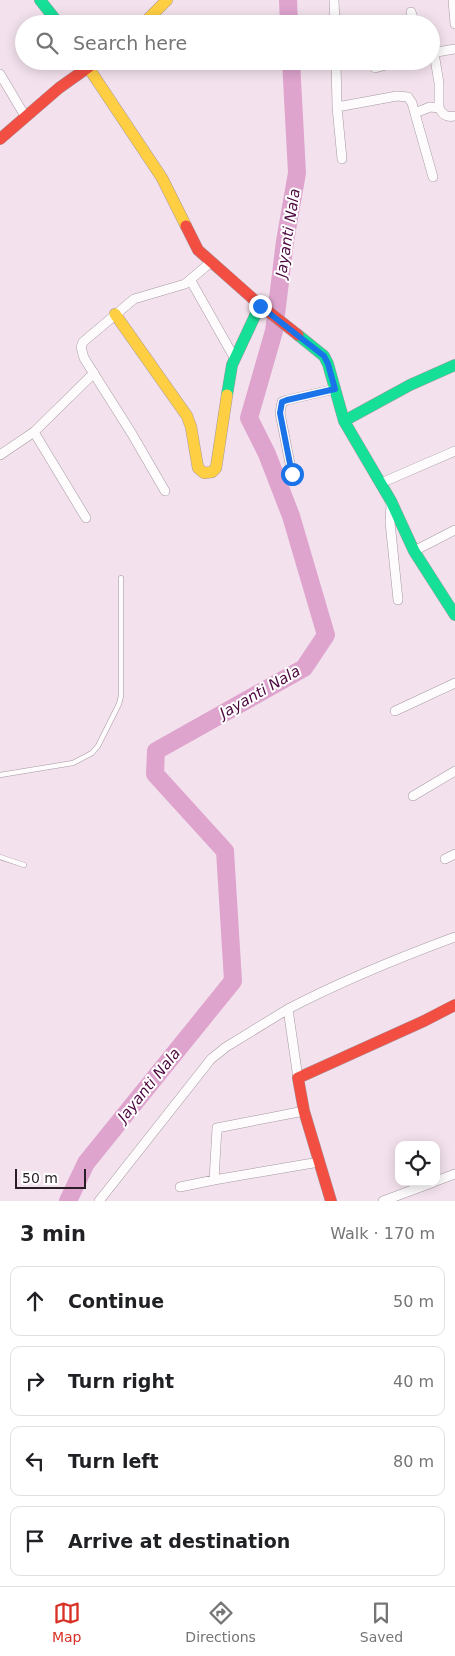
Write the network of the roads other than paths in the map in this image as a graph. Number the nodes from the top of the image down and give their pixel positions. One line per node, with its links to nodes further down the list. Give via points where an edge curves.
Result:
1 (40, 0): 6 (street)
2 (167, 0): 7 (street)
3 (334, 0): 8 (street)
4 (453, 0): 10 (street)
5 (411, 12): 9 (street)
6 (52, 15)
7 (152, 15)
8 (335, 15)
9 (412, 15)
10 (455, 24)
11 (455, 49): 12 (street)
12 (440, 52)
13 (82, 70): 21 (street)
14 (94, 70): 26 (street, via 162,178 198,250)
15 (336, 70): 18 (street)
16 (437, 70): 19 (street)
17 (0, 74): 21 (street)
18 (337, 107): 20 (street, via 403,96 410,100); 24 (street)
19 (439, 108): 20 (street, via 430,107); 22 (street, via 442,114)
20 (415, 113): 25 (street)
21 (25, 116): 23 (street)
22 (455, 116)
23 (0, 139)
24 (342, 159)
25 (433, 177)
26 (211, 262): 27 (street); 28 (street)
27 (190, 281): 29 (street, via 134,299); 30 (street)
28 (260, 306): 30 (street); 33 (street, via 324,356)
29 (115, 314): 30 (street, via 187,416 192,427 198,468 206,474 216,468); 32 (street, via 81,347)
30 (235, 359)
31 (455, 365): 34 (street)
32 (94, 373): 35 (street); 40 (street)
33 (335, 389): 34 (street); 38 (street, via 282,402 280,413)
34 (344, 421): 39 (street)
35 (34, 432): 37 (street); 42 (street)
36 (455, 451): 39 (street)
37 (0, 455)
38 (292, 474)
39 (381, 483): 41 (street)
40 (165, 491)
41 (392, 501): 44 (street); 46 (street, via 390,522)
42 (86, 518)
43 (455, 530): 44 (street)
44 (414, 551): 47 (street)
45 (121, 578): 51 (lane, via 121,696 98,746 82,760 73,763)
46 (398, 600)
47 (454, 610)
48 (455, 683): 49 (street)
49 (395, 712)
50 (455, 771): 52 (street)
51 (0, 775)
52 (413, 796)
53 (455, 854): 55 (street)
54 (0, 857): 56 (lane)
55 (445, 859)
56 (24, 865)
57 (455, 937): 59 (street, via 383,965)
58 (455, 1005): 60 (street)
59 (288, 1009): 60 (street); 68 (street, via 211,1059)
60 (298, 1078): 61 (street)
61 (304, 1111): 62 (street); 64 (street, via 216,1128)
62 (319, 1162): 64 (street); 69 (street)
63 (455, 1174): 65 (street)
64 (214, 1180): 67 (street)
65 (440, 1180)
66 (424, 1186): 70 (street)
67 (180, 1187)
68 (99, 1201)
69 (331, 1201)
70 (383, 1201)

